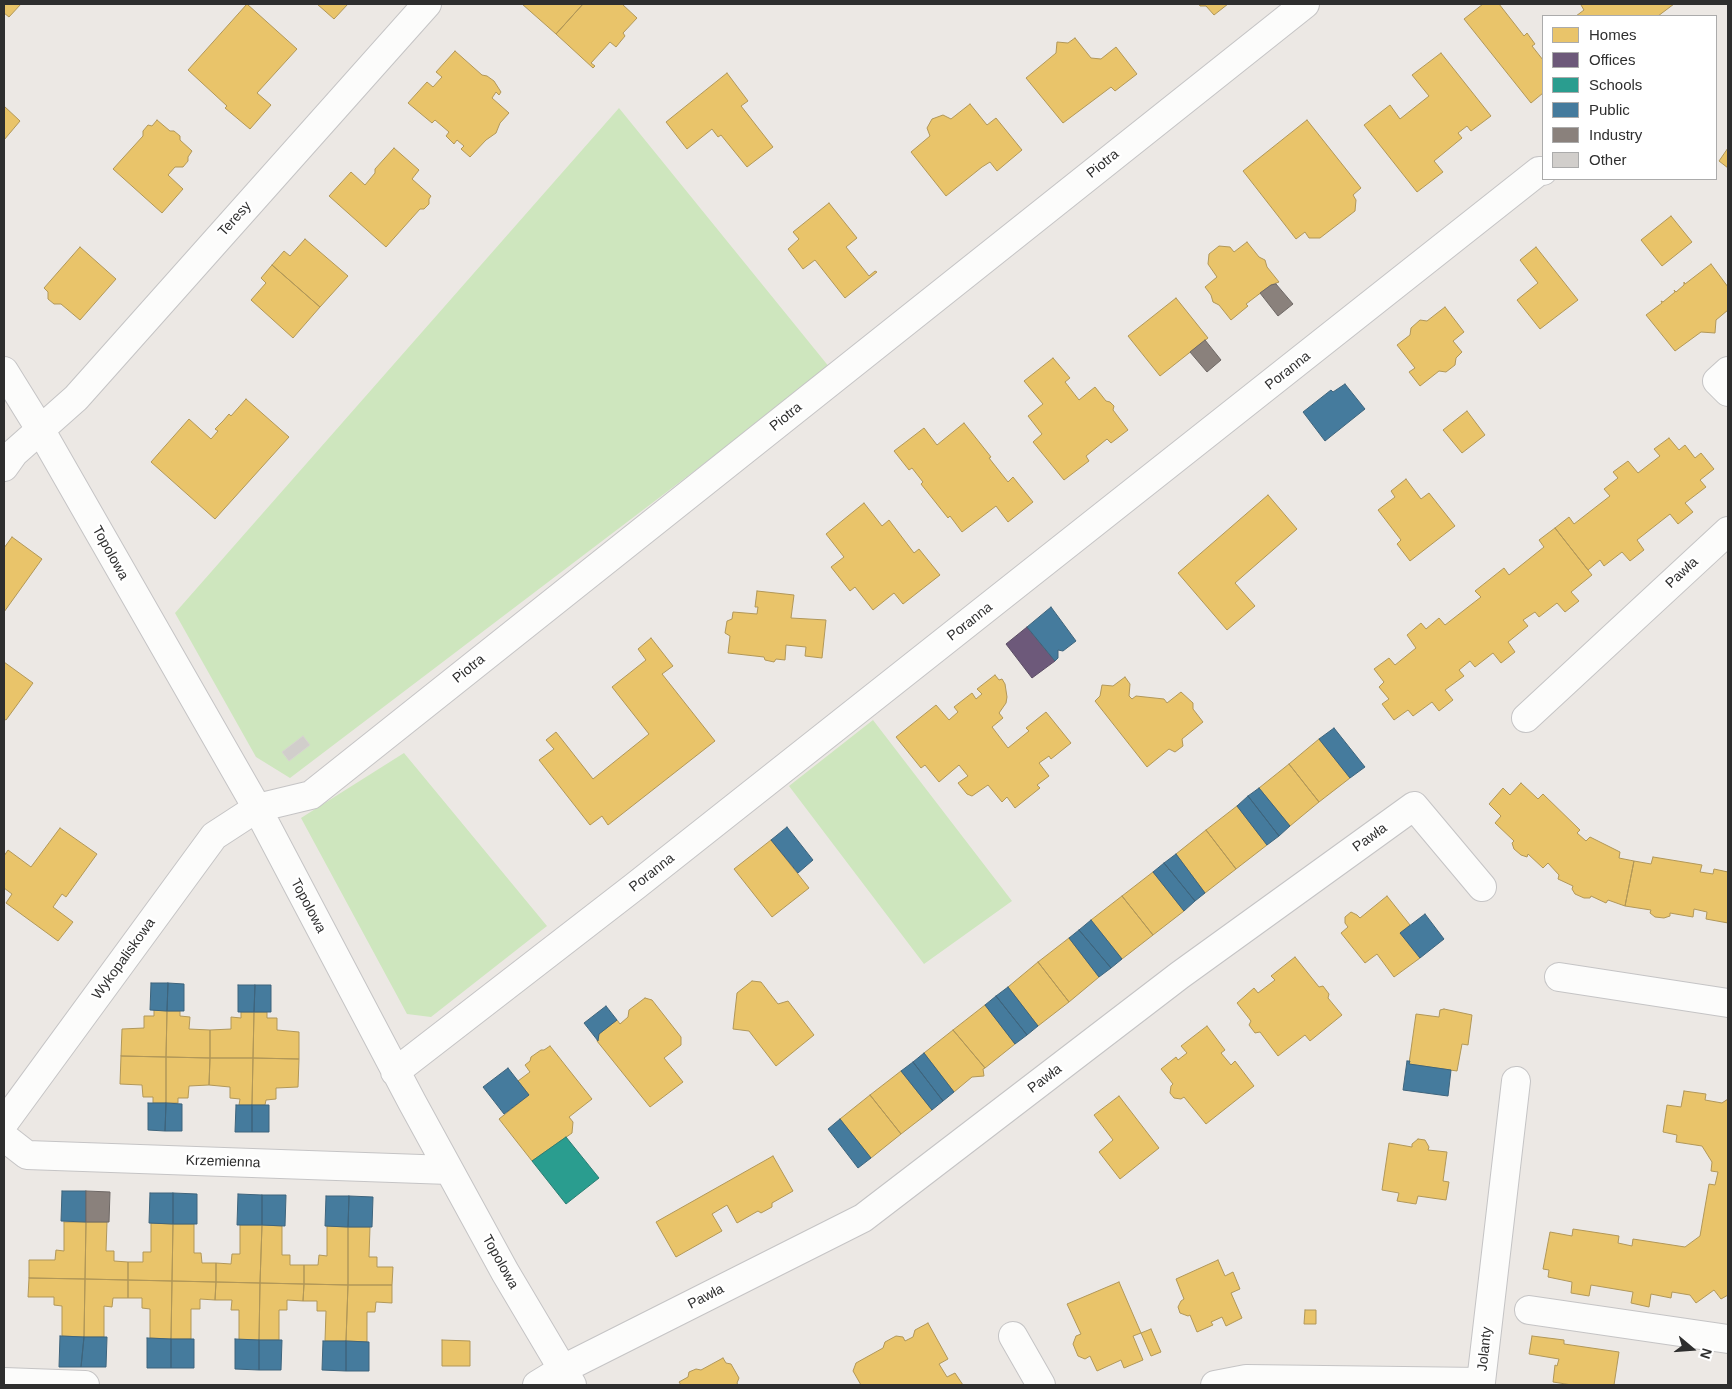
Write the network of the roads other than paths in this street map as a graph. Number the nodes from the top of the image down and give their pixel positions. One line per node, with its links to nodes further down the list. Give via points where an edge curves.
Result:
1 (427, 4): 7 (street, Teresy, via 76,398)
2 (1305, 4): 11 (street, Piotra, via 311,795)
3 (1542, 171): 15 (street, Poranna)
4 (4, 371): 7 (street, Topolowa)
5 (1728, 371): 6 (street, via 1717,381)
6 (1728, 392)
7 (40, 429): 8 (street); 11 (street, Topolowa)
8 (4, 467)
9 (1728, 530): 10 (street, Pawła)
10 (1526, 718)
11 (256, 808): 15 (street, Topolowa); 17 (street, Wykopaliskowa, via 214,836)
12 (1482, 887): 23 (street, Pawła, via 1414,806 1180,975 863,1218)
13 (1559, 977): 14 (street)
14 (1728, 1003)
15 (395, 1072): 19 (street, Topolowa)
16 (1516, 1081): 28 (street, Jolanty, via 1481,1382 1246,1379)
17 (4, 1123)
18 (4, 1137): 19 (street, Krzemienna, via 27,1155)
19 (449, 1170): 23 (street, Topolowa)
20 (1529, 1310): 22 (street)
21 (1013, 1336): 27 (street)
22 (1728, 1339)
23 (567, 1377): 26 (street)
24 (4, 1382): 25 (street)
25 (85, 1385)
26 (537, 1385)
27 (1040, 1385)
28 (1215, 1385)

